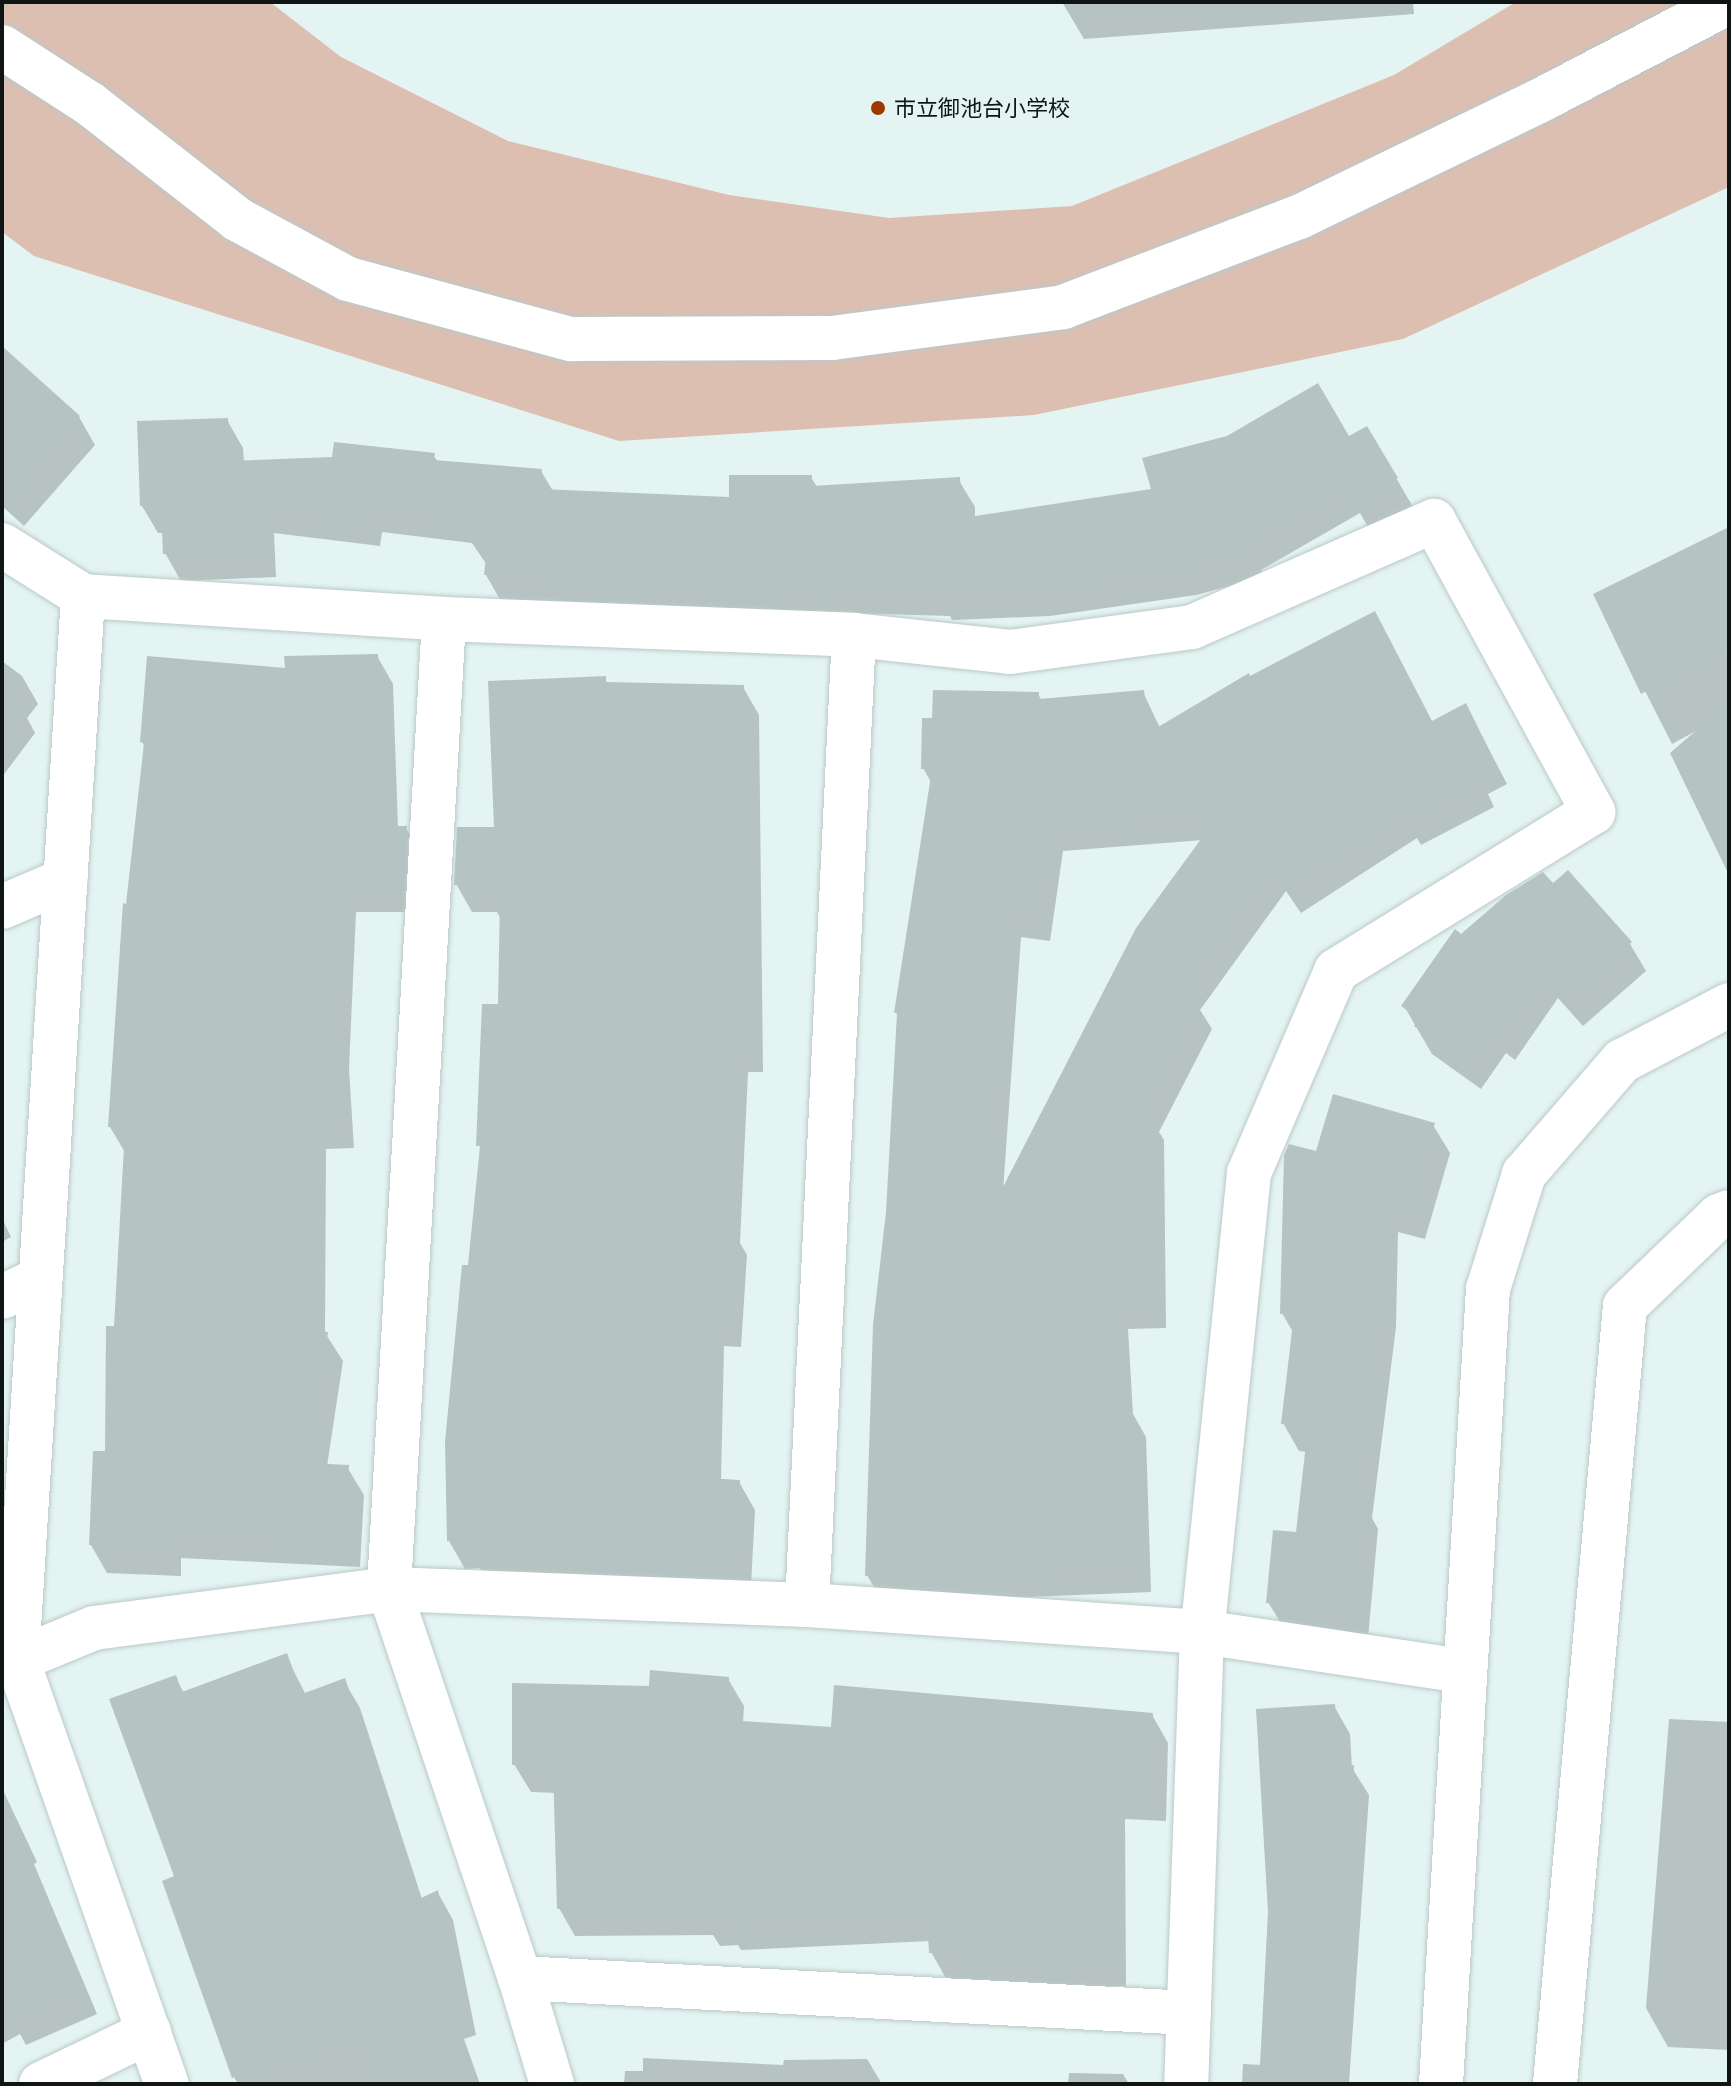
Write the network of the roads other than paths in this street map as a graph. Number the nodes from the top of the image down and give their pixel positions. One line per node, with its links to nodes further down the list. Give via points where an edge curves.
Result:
1 (1723, 6): 2 (street, via 1299,217 1063,307 832,338 571,339 348,279 237,219 90,104)
2 (2, 47)
3 (2, 545): 4 (street)
4 (83, 596): 5 (street); 7 (street)
5 (444, 619): 6 (street); 12 (street)
6 (854, 635): 13 (street); 14 (street, via 1010,652 1192,627 1434,521 1593,812 1336,971 1249,1173)
7 (65, 880): 8 (street); 11 (street)
8 (2, 907)
9 (1729, 1005): 16 (street, via 1622,1061 1524,1174 1488,1289)
10 (1729, 1212): 25 (street, via 1625,1306)
11 (21, 1288): 15 (street)
12 (389, 1589): 13 (street); 15 (street, via 94,1628); 17 (street)
13 (807, 1605): 14 (street)
14 (1202, 1632): 16 (street); 18 (street)
15 (9, 1662): 19 (street)
16 (1464, 1671): 24 (street)
17 (520, 1978): 18 (street); 22 (street)
18 (1189, 2013): 23 (street)
19 (149, 2032): 20 (street); 21 (street)
20 (41, 2084)
21 (167, 2084)
22 (552, 2084)
23 (1186, 2084)
24 (1441, 2084)
25 (1555, 2084)

